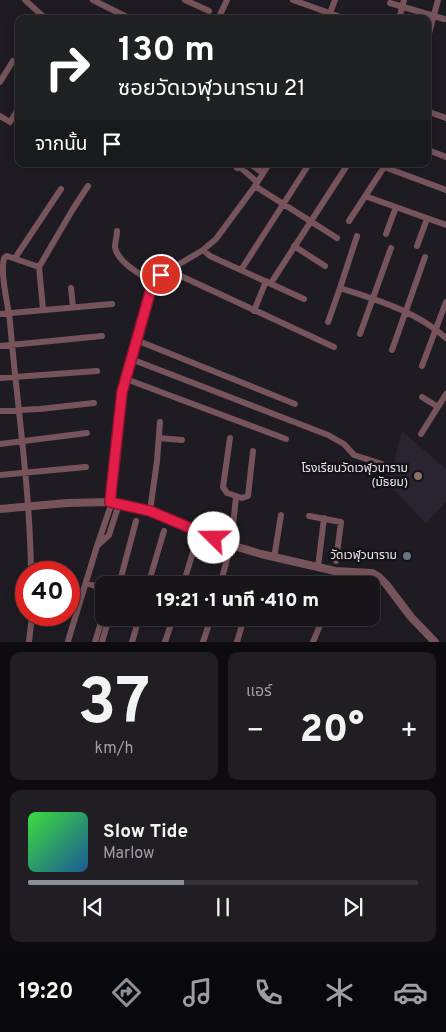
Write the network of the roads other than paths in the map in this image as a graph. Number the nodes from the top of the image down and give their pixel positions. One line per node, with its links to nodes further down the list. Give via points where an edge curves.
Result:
1 (25, 0): 12 (street)
2 (93, 0): 13 (street)
3 (185, 0): 10 (street)
4 (227, 0): 14 (street)
5 (335, 0): 11 (street)
6 (438, 0): 16 (street)
7 (297, 1): 11 (street)
8 (390, 3): 9 (street)
9 (403, 3): 16 (street)
10 (209, 11)
11 (330, 13): 15 (street)
12 (42, 15)
13 (120, 15)
14 (220, 15)
15 (335, 15)
16 (434, 16): 17 (street); 18 (street)
17 (444, 19)
18 (431, 26)
19 (13, 61): 20 (street)
20 (0, 82)
21 (431, 113): 24 (street)
22 (15, 114): 23 (street, via 10,122)
23 (0, 116)
24 (446, 117)
25 (431, 151): 26 (street)
26 (446, 157)
27 (247, 167): 35 (street)
28 (250, 167): 34 (street)
29 (267, 167): 34 (street)
30 (307, 167): 40 (street)
31 (346, 167): 43 (street)
32 (384, 167): 39 (street)
33 (388, 167): 38 (street)
34 (263, 173): 35 (street)
35 (256, 184): 40 (street); 53 (street, via 216,239)
36 (88, 186): 57 (street)
37 (61, 189): 55 (street)
38 (446, 190)
39 (365, 196): 41 (street); 44 (street)
40 (283, 204): 43 (street); 58 (street)
41 (396, 207): 42 (street); 47 (street)
42 (427, 219): 45 (street); 51 (street)
43 (311, 221): 49 (street); 50 (street)
44 (350, 221)
45 (446, 225)
46 (118, 231): 61 (street, via 115,247 119,254 133,270)
47 (386, 234)
48 (358, 236): 64 (street)
49 (337, 238)
50 (294, 246): 56 (street); 62 (street)
51 (417, 246)
52 (392, 248): 66 (street)
53 (203, 250): 58 (street); 59 (street)
54 (425, 257): 72 (street)
55 (15, 258): 57 (street); 60 (street, via 4,258)
56 (325, 266)
57 (39, 267): 70 (street)
58 (241, 270): 62 (street)
59 (170, 271): 61 (street); 71 (street)
60 (1, 275): 74 (street)
61 (153, 282): 80 (street)
62 (269, 282): 65 (street); 71 (street)
63 (71, 288): 69 (street)
64 (340, 288): 66 (street); 75 (street)
65 (304, 299)
66 (374, 299): 72 (street); 77 (street)
67 (446, 302): 76 (street)
68 (112, 304): 69 (street)
69 (73, 307): 70 (street)
70 (43, 309): 74 (street)
71 (254, 310): 83 (street)
72 (406, 312): 76 (street); 84 (street)
73 (0, 314): 74 (street)
74 (9, 314): 81 (street)
75 (328, 322)
76 (436, 328): 79 (street); 86 (street)
77 (360, 334)
78 (102, 336): 81 (street)
79 (446, 338)
80 (136, 340): 85 (street); 94 (street)
81 (12, 344): 82 (street); 88 (street)
82 (0, 346)
83 (334, 347)
84 (392, 350)
85 (131, 359): 90 (street); 108 (street, via 328,435 344,444 354,455)
86 (422, 366)
87 (98, 370): 88 (street)
88 (15, 376): 89 (street); 96 (street)
89 (0, 378)
90 (126, 378): 103 (street); 113 (street, via 120,408)
91 (446, 394): 95 (street)
92 (422, 397): 95 (street)
93 (94, 403): 96 (street)
94 (295, 404)
95 (438, 407): 100 (street)
96 (18, 410): 97 (street); 105 (street)
97 (0, 411)
98 (160, 422): 101 (street)
99 (87, 433): 105 (street)
100 (420, 434)
101 (159, 438): 104 (street); 116 (street)
102 (230, 438): 112 (street, via 223,487)
103 (286, 438)
104 (182, 440)
105 (21, 441): 106 (street); 110 (street)
106 (0, 444)
107 (253, 451): 112 (street, via 248,496)
108 (382, 464)
109 (86, 468): 110 (street)
110 (26, 473): 111 (street); 114 (street)
111 (0, 475)
112 (236, 496): 123 (street)
113 (114, 503): 114 (street); 116 (street); 134 (street)
114 (29, 506): 115 (street); 125 (street)
115 (0, 509)
116 (150, 511): 123 (street)
117 (281, 515): 124 (street)
118 (309, 516): 119 (street)
119 (324, 518): 126 (street, via 341,522); 127 (street)
120 (136, 521): 129 (street)
121 (164, 531): 130 (street)
122 (196, 542): 131 (street)
123 (231, 544): 124 (street); 132 (street)
124 (274, 558): 127 (street)
125 (31, 561)
126 (336, 562)
127 (318, 567): 128 (street)
128 (341, 572): 133 (street); 153 (street, via 366,572 379,577)
129 (121, 576)
130 (151, 576)
131 (186, 576)
132 (222, 576)
133 (339, 576)
134 (86, 584): 135 (street); 144 (street)
135 (95, 586)
136 (31, 626): 145 (street)
137 (100, 626): 146 (street)
138 (107, 626): 147 (street)
139 (137, 626): 148 (street)
140 (170, 626): 149 (street)
141 (208, 626): 150 (street)
142 (242, 626): 151 (street)
143 (320, 626): 152 (street)
144 (68, 641)
145 (29, 642)
146 (95, 642)
147 (102, 642)
148 (132, 642)
149 (165, 642)
150 (203, 642)
151 (237, 642)
152 (313, 642)
153 (435, 642)

